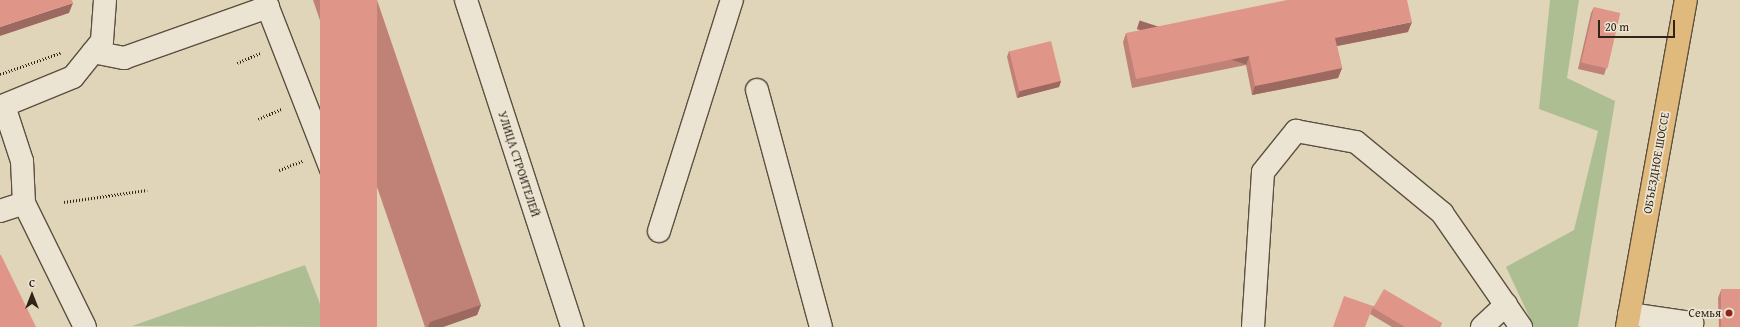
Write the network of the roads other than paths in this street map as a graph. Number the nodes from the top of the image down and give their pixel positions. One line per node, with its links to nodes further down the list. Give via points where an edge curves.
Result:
1 (105, 0): 6 (street, via 102,41)
2 (466, 0): 16 (street, УЛИЦА СТРОИТЕЛЕЙ)
3 (732, 0): 11 (street)
4 (1686, 0): 13 (main road, ОБЪЕЗДНОЕ ШОССЕ)
5 (266, 4): 6 (street, via 124,58); 15 (street, via 338,187 351,300)
6 (93, 52): 8 (street, via 73,77)
7 (757, 90): 17 (street)
8 (2, 106): 9 (street, via 22,161)
9 (24, 203): 10 (street); 14 (street)
10 (0, 212)
11 (659, 231)
12 (1506, 305): 18 (street, via 1442,213 1397,175 1356,142 1296,131 1263,172); 19 (street); 20 (street)
13 (1628, 320): 21 (street, via 1692,323)
14 (85, 327)
15 (361, 327)
16 (572, 327)
17 (821, 327)
18 (1253, 327)
19 (1482, 327)
20 (1521, 327)
21 (1692, 327)

